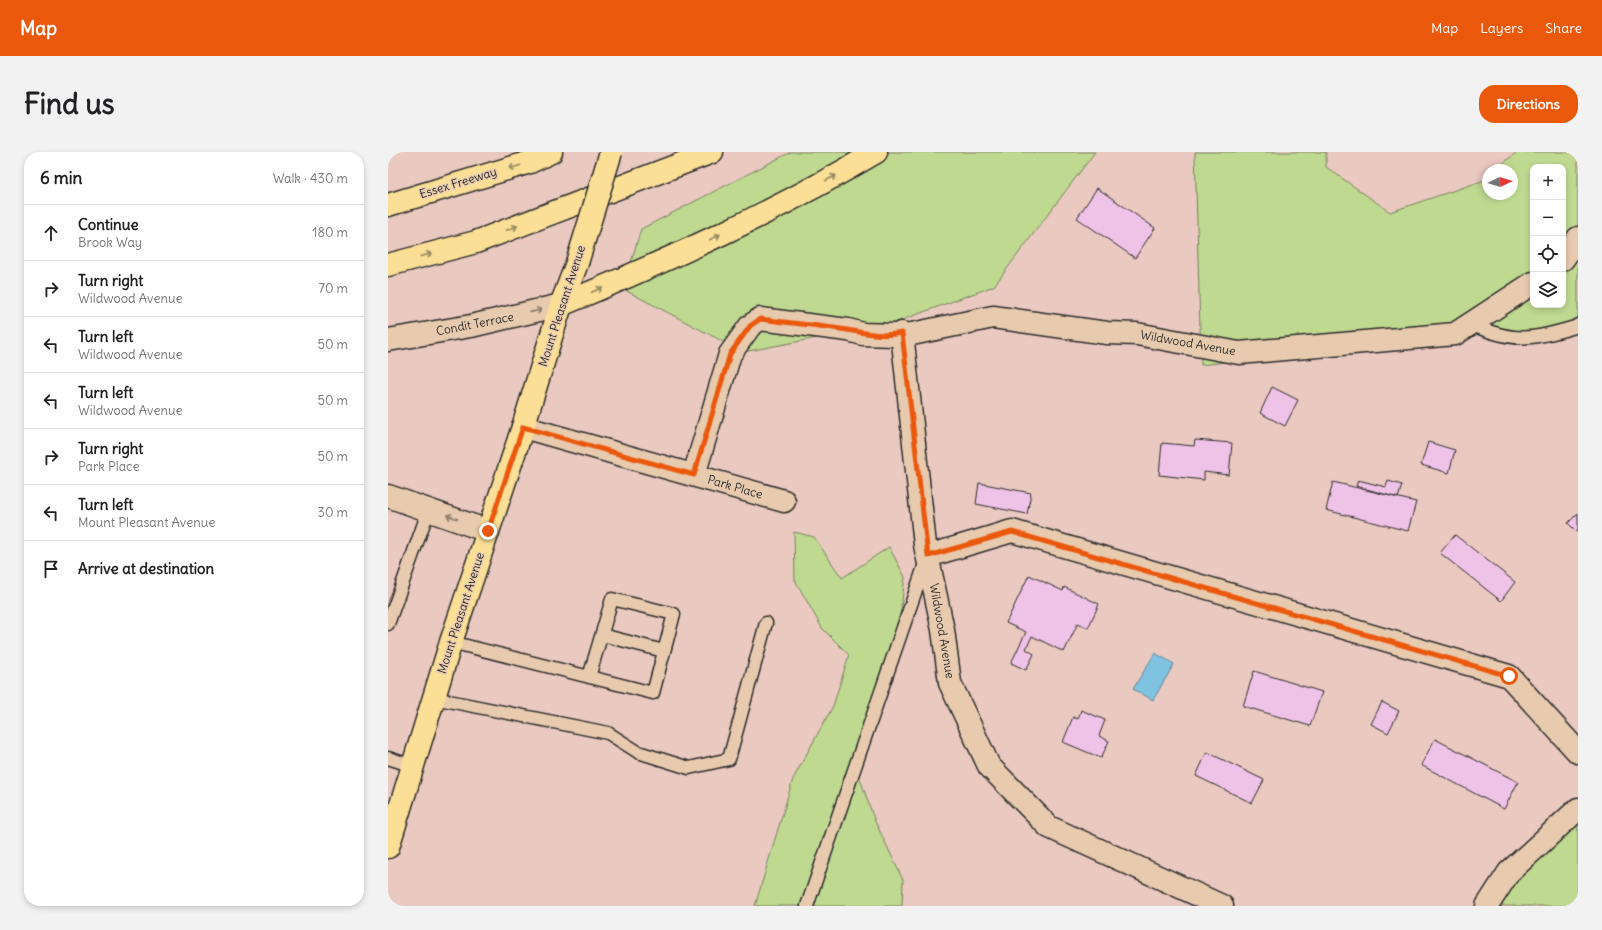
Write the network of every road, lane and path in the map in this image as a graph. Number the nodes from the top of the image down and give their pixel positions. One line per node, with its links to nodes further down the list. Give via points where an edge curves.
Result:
1 (551, 152): 5 (main road, Essex Freeway, one-way to 5, via 530,162)
2 (611, 152): 10 (main road, Mount Pleasant Avenue, bridge, via 577,263)
3 (712, 152): 8 (main road, one-way to 3, via 476,242)
4 (876, 152): 10 (main road, one-way to 4, via 673,258 843,172)
5 (388, 205)
6 (1578, 238): 7 (street)
7 (1566, 255)
8 (388, 265)
9 (1530, 285): 11 (street, Wildwood Avenue)
10 (561, 305): 14 (street, Condit Terrace, one-way to 10, via 471,326); 15 (main road, Mount Pleasant Avenue)
11 (1470, 324): 12 (lane, via 1512,338 1539,337); 13 (street, Wildwood Avenue, via 1455,334 1239,353 1137,334 1107,333 993,317 912,334)
12 (1578, 325)
13 (902, 333): 16 (street, Wildwood Avenue, via 863,334 760,319 750,326 730,354); 21 (street, Wildwood Avenue)
14 (388, 340)
15 (523, 427): 16 (street, Park Place); 20 (main road, Mount Pleasant Avenue)
16 (694, 475): 18 (street, Park Place)
17 (388, 496): 19 (street)
18 (784, 501)
19 (429, 509): 20 (street, one-way to 19); 23 (lane)
20 (488, 531): 25 (main road, Mount Pleasant Avenue)
21 (928, 556): 29 (street, via 1012,532 1509,676); 34 (lane); 35 (street, Wildwood Avenue, via 943,630 950,684 989,766 1049,827)
22 (766, 622): 28 (lane, via 729,759 689,768 638,752 608,733)
23 (388, 624)
24 (602, 635): 26 (lane); 26 (lane, via 612,599 674,614); 27 (lane)
25 (451, 642): 27 (lane); 28 (main road, Mount Pleasant Avenue)
26 (664, 651): 27 (lane, via 653,693)
27 (589, 677)
28 (434, 698): 31 (main road, Mount Pleasant Avenue)
29 (1578, 752)
30 (388, 758): 31 (lane)
31 (413, 766): 33 (main road, Mount Pleasant Avenue)
32 (1578, 809): 36 (street, via 1509,872)
33 (388, 847)
34 (807, 906)
35 (1222, 906)
36 (1487, 906)

